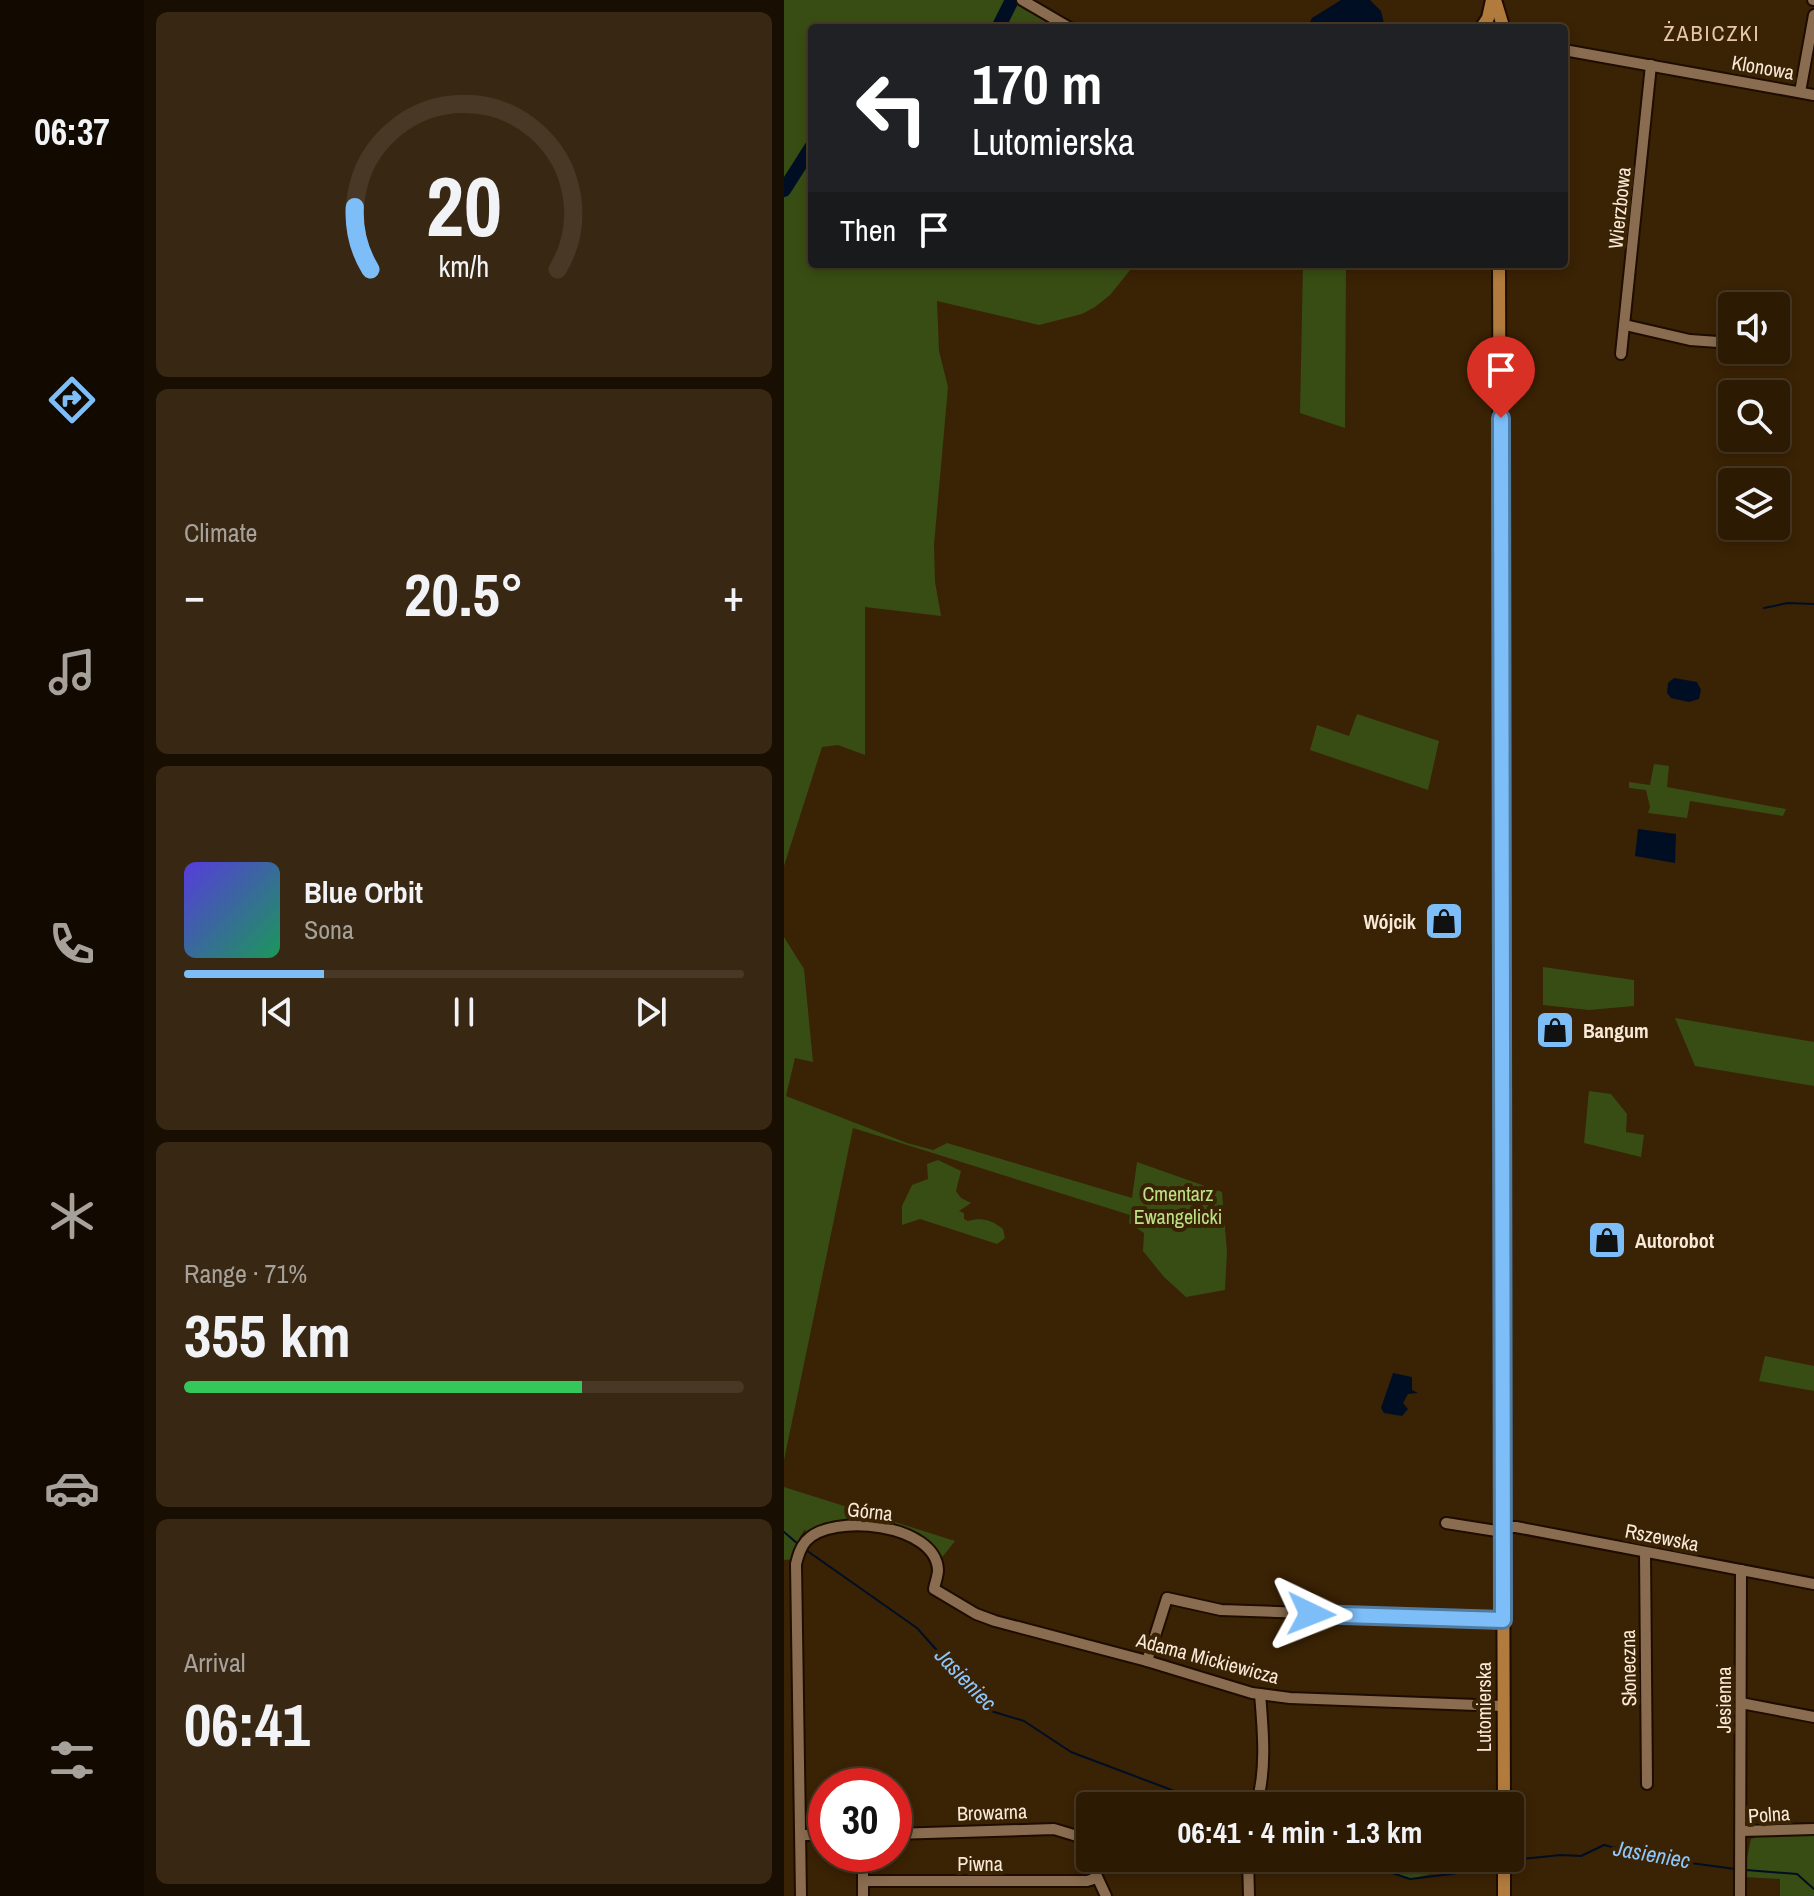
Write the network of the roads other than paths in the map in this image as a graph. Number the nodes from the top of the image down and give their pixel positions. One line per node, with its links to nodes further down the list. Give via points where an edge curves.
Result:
1 (1494, 0): 5 (main road); 6 (main road)
2 (1027, 2): 4 (street)
3 (1814, 15): 9 (street)
4 (1063, 24)
5 (1484, 24)
6 (1503, 24)
7 (1568, 51): 8 (street, Klonowa)
8 (1651, 65): 9 (street, Klonowa); 12 (street, Wierzbowa)
9 (1800, 92): 10 (street, Klonowa)
10 (1814, 95)
11 (1499, 268): 16 (main road, Lutomierska)
12 (1625, 325): 13 (street); 14 (street, Wierzbowa)
13 (1718, 342)
14 (1621, 354)
15 (1446, 1523): 16 (street, Rszewska)
16 (1503, 1530): 17 (street, Rszewska, via 1516,1527); 21 (main road, Lutomierska)
17 (1645, 1552): 18 (street, Rszewska); 27 (street, Słoneczna)
18 (1741, 1570): 20 (street, Rszewska); 24 (street, Jesienna)
19 (938, 1571): 22 (street, Adama Mickiewicza, via 934,1589 976,1614); 33 (street, Górna, via 929,1552 908,1534 859,1524 817,1532 802,1547 796,1564)
20 (1814, 1584)
21 (1503, 1620): 22 (street, via 1221,1610 1167,1598); 25 (main road, Lutomierska)
22 (1147, 1661): 23 (street, Adama Mickiewicza)
23 (1260, 1694): 25 (street, Adama Mickiewicza); 28 (street)
24 (1741, 1703): 26 (street); 31 (street, Jesienna)
25 (1503, 1706): 29 (main road, Lutomierska)
26 (1814, 1717)
27 (1647, 1784)
28 (1258, 1792)
29 (1504, 1792)
30 (1814, 1829): 31 (street, Polna)
31 (1741, 1831): 47 (street, Polna)
32 (912, 1833): 35 (street, Browarna, via 1054,1829)
33 (801, 1835): 34 (street); 42 (street, Górna)
34 (808, 1835)
35 (1076, 1836)
36 (863, 1872): 41 (street)
37 (1094, 1872): 40 (street)
38 (1248, 1872): 45 (street)
39 (1504, 1872): 46 (main road)
40 (1097, 1878): 41 (street, Piwna); 44 (street)
41 (863, 1881): 43 (street)
42 (801, 1896)
43 (863, 1896)
44 (1106, 1896)
45 (1249, 1896)
46 (1504, 1896)
47 (1740, 1896)

